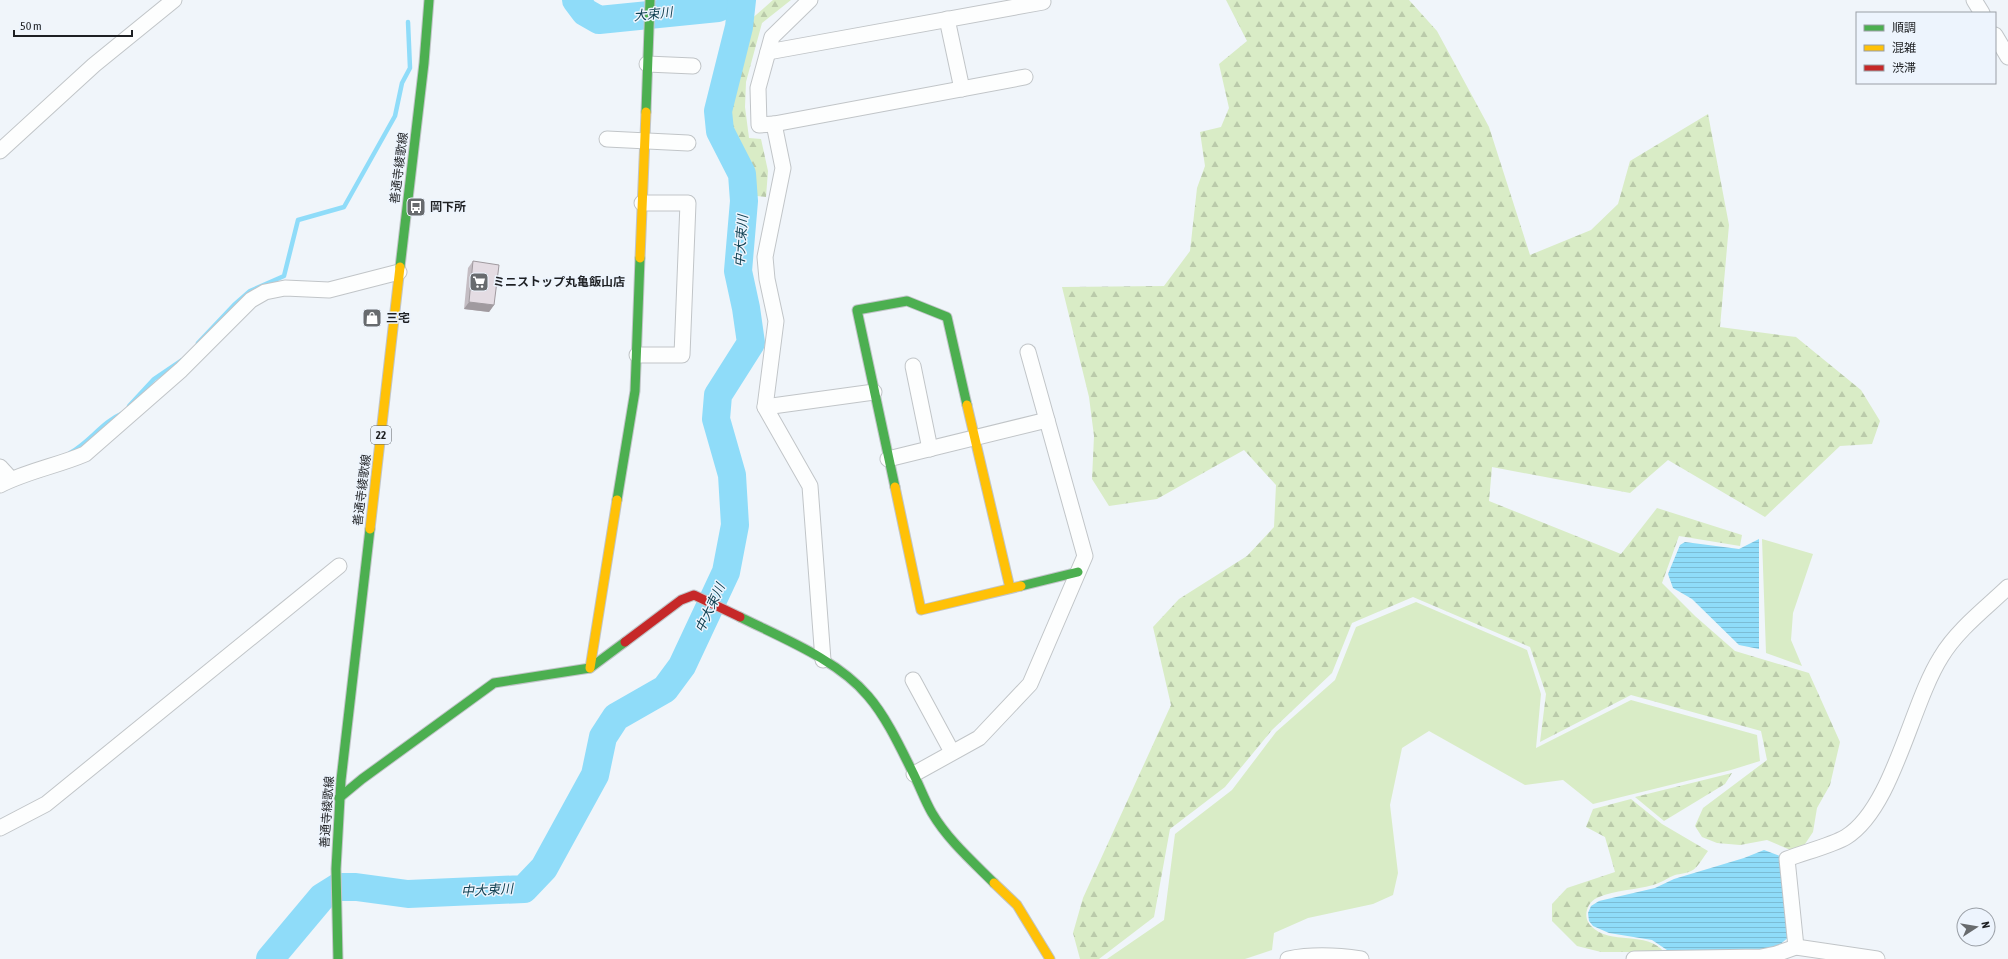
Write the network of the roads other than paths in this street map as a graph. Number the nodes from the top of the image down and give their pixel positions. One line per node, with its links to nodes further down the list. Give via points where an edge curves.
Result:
1 (174, 0): 20 (street, via 94,65)
2 (429, 0): 22 (street, 善通寺綾歌線 / 22)
3 (650, 0): 12 (street)
4 (810, 0): 10 (street, via 772,37)
5 (1042, 0): 8 (street, via 1043,2)
6 (1974, 0): 7 (street)
7 (1981, 12)
8 (947, 19): 10 (street); 15 (street)
9 (1996, 37): 11 (street)
10 (768, 52): 16 (street, via 758,88 759,125)
11 (2008, 57)
12 (647, 64): 13 (street); 18 (street)
13 (694, 66)
14 (1025, 77): 15 (street)
15 (962, 89): 16 (street)
16 (774, 124): 27 (street, via 783,168 765,257 776,321)
17 (607, 139): 18 (street)
18 (644, 141): 19 (street); 21 (street)
19 (688, 143)
20 (0, 152)
21 (642, 203): 24 (street); 24 (street, via 688,204 682,355)
22 (399, 272): 32 (street, via 329,290 285,288 265,292 251,300 181,370 85,454 66,462); 42 (street, 善通寺綾歌線 / 22)
23 (1028, 352): 28 (street)
24 (637, 355): 38 (street, via 635,391)
25 (913, 366): 30 (street)
26 (874, 392): 27 (street); 29 (street, via 857,310 907,301 947,317); 31 (street)
27 (765, 407): 37 (street, via 810,486)
28 (1047, 420): 29 (street); 34 (street, via 1085,556)
29 (976, 438): 30 (street); 36 (street)
30 (930, 449): 31 (street)
31 (888, 459): 36 (street, via 921,610)
32 (4, 475)
33 (339, 566): 43 (street, via 46,804)
34 (1078, 572): 36 (street); 40 (street, via 1030,684 979,738)
35 (2008, 587): 44 (street, via 1961,632 1941,656 1874,808 1846,837 1787,859)
36 (1010, 588)
37 (823, 660): 38 (street, via 694,595 681,600); 41 (street, via 868,696)
38 (590, 668): 42 (street, via 494,683)
39 (913, 680): 40 (street)
40 (952, 752): 41 (street)
41 (914, 774): 46 (street, via 932,813 948,835 1017,905)
42 (340, 798): 45 (street, 善通寺綾歌線 / 22, via 336,869)
43 (0, 828)
44 (1796, 947): 49 (street, via 1761,958); 50 (street)
45 (338, 959)
46 (1050, 959)
47 (1288, 959): 48 (street, via 1310,955 1338,955)
48 (1361, 959)
49 (1634, 959)
50 (1877, 959)

